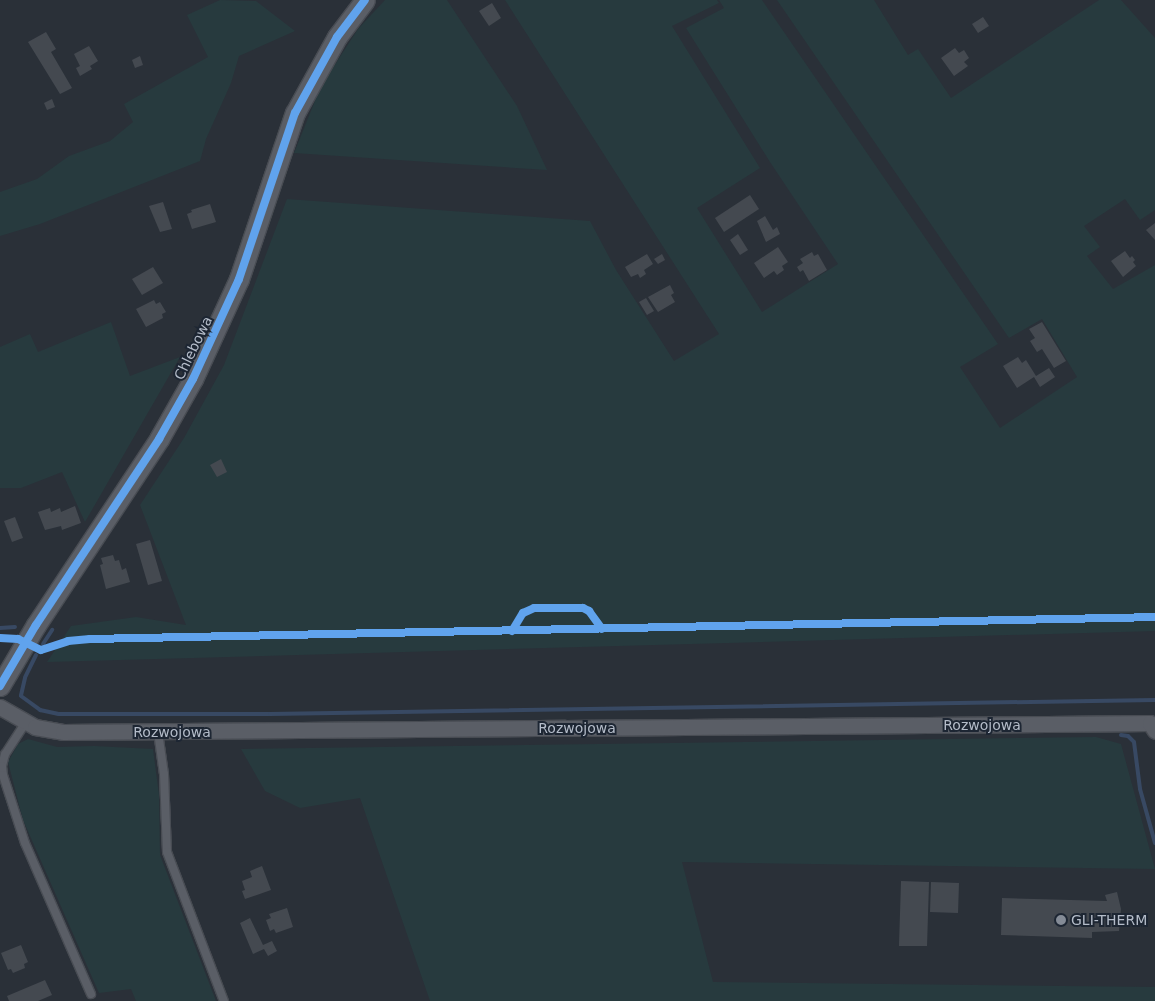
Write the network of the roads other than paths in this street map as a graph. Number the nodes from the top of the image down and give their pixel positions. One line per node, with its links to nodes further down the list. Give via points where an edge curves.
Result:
1 (365, 0): 2 (street, Chlebowa, via 329,49 295,113 239,279 193,379 159,439 36,625)
2 (0, 686)
3 (0, 707): 4 (street, Rozwojowa)
4 (26, 722): 6 (street, Rozwojowa, via 35,727 64,732); 7 (lane, via 5,754 3,775 25,843)
5 (1155, 731): 6 (street, Rozwojowa, via 1150,723)
6 (158, 732): 8 (lane, via 164,774 167,852)
7 (91, 994)
8 (224, 1001)

